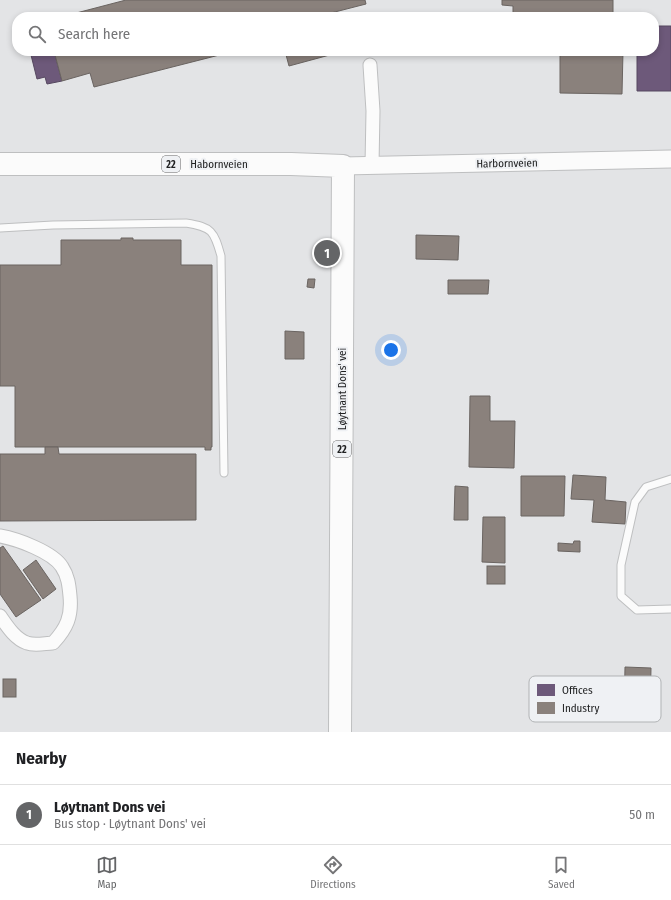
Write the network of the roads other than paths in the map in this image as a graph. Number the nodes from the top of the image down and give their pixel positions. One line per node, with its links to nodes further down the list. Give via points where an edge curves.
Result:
1 (370, 64): 4 (street, via 373,111)
2 (671, 159): 4 (street, Harbornveien)
3 (0, 164): 5 (highway, Habornveien / 22)
4 (372, 165): 5 (street, Harbornveien)
5 (343, 166): 12 (highway, Løytnant Dons' vei / 22)
6 (0, 228): 7 (lane, via 186,223 211,230 217,240 221,256)
7 (224, 473)
8 (671, 479): 10 (lane, via 646,487 636,502 621,565 621,596 637,610)
9 (0, 536): 11 (street, via 40,549 61,565 68,578 70,602 69,620 53,643 28,644 18,639)
10 (671, 609)
11 (0, 616)
12 (340, 732)

